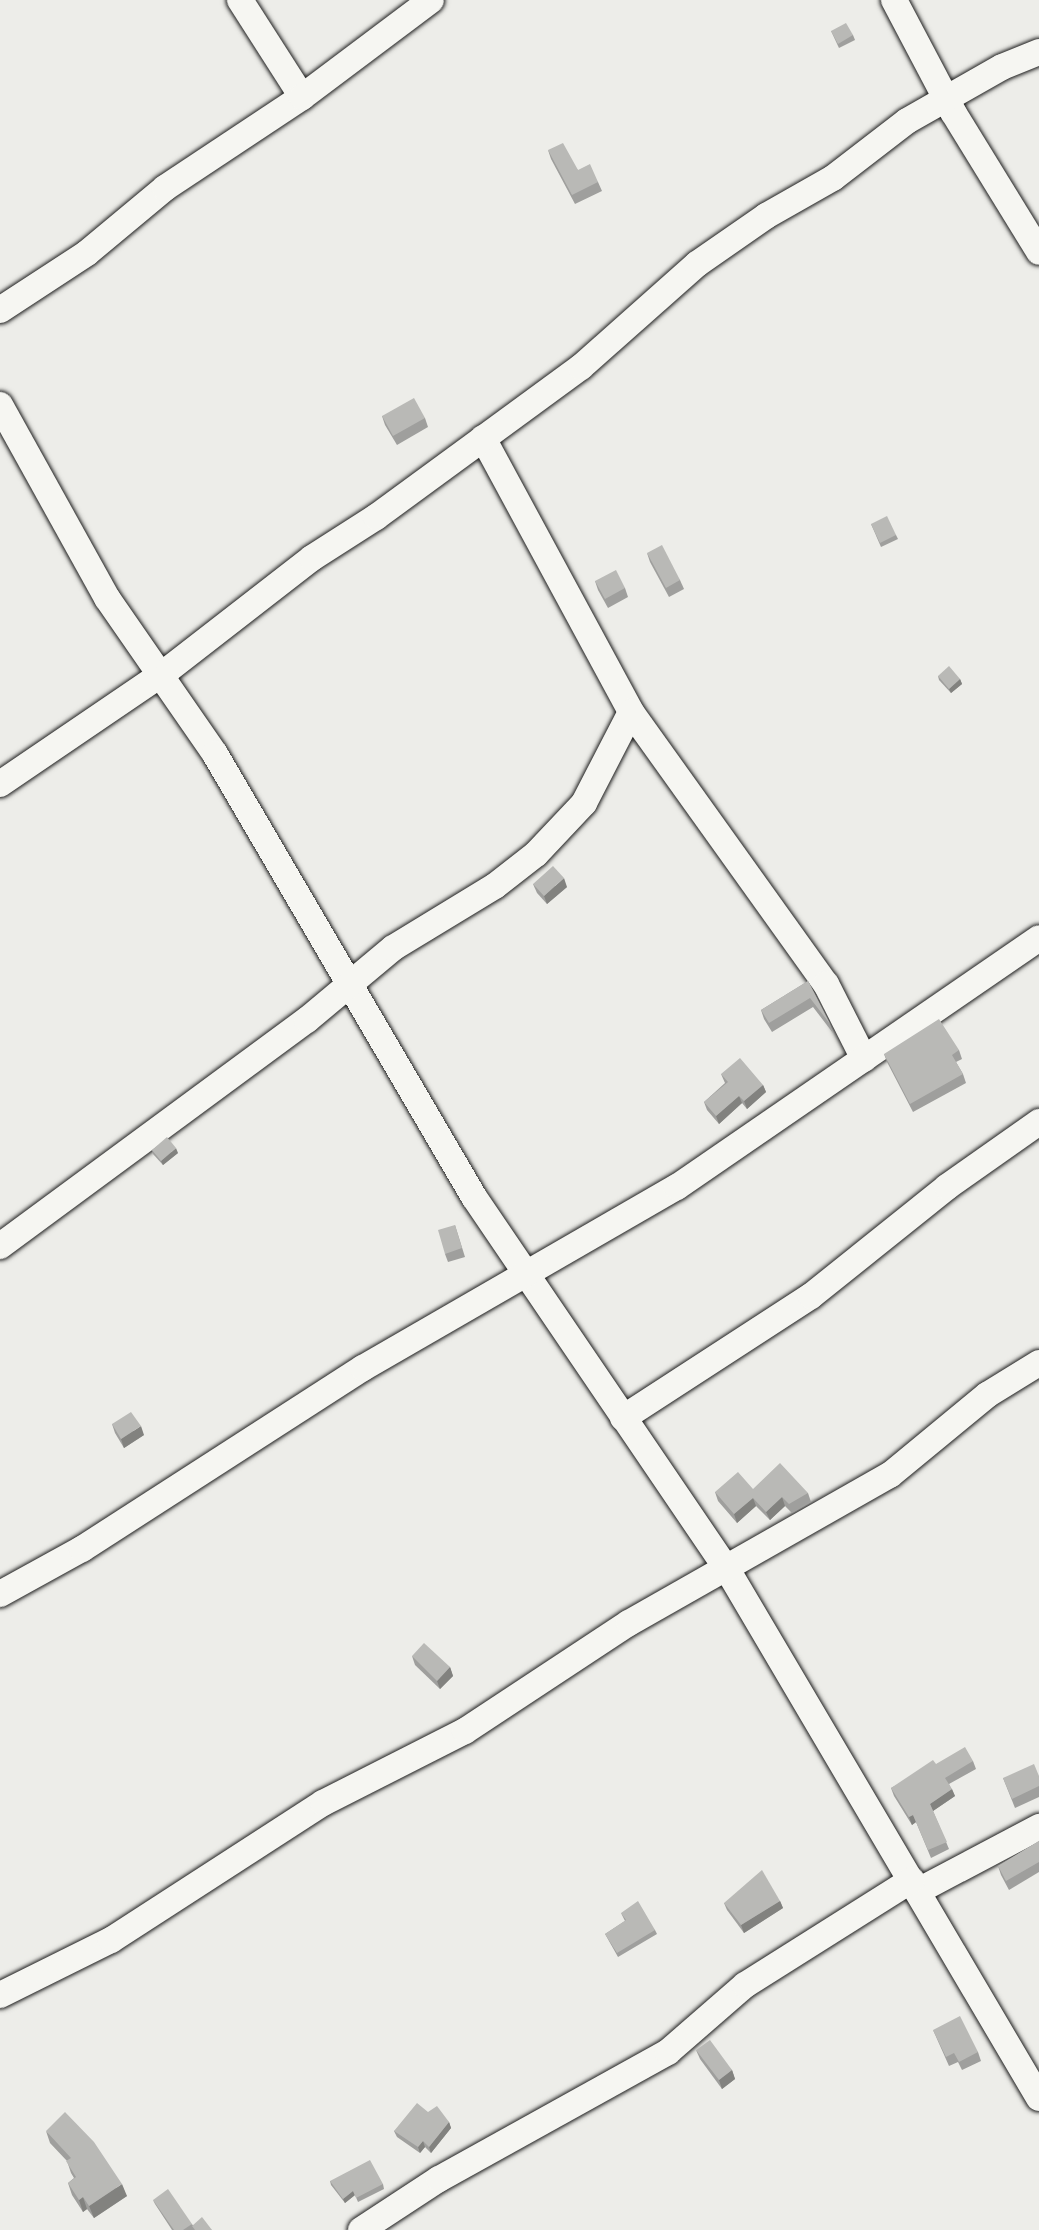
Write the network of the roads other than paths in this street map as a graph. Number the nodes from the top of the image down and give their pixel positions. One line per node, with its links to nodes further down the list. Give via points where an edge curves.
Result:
1 (240, 0): 5 (street)
2 (431, 0): 5 (street)
3 (894, 0): 6 (street)
4 (1039, 52): 6 (street)
5 (302, 97): 8 (street, via 165,188 115,232)
6 (947, 97): 7 (street); 10 (street, via 879,140 834,178 766,216 697,264 581,367)
7 (1039, 252)
8 (0, 310)
9 (0, 405): 11 (street, via 107,598)
10 (483, 438): 11 (street, via 312,558); 12 (street)
11 (160, 676): 13 (street); 15 (street, via 215,754)
12 (631, 712): 15 (street, via 584,803 536,854 495,886 393,948); 16 (street, via 826,984)
13 (0, 785)
14 (1039, 938): 16 (street)
15 (348, 985): 18 (street); 19 (street, via 474,1198)
16 (864, 1059): 19 (street, via 677,1187)
17 (1039, 1122): 21 (street, via 947,1187 811,1296)
18 (0, 1246)
19 (527, 1276): 21 (street); 23 (street, via 363,1368 82,1549)
20 (1039, 1363): 22 (street, via 986,1395 890,1475)
21 (623, 1418): 22 (street)
22 (727, 1569): 25 (street); 26 (street, via 559,1665 465,1731 323,1802 111,1940)
23 (0, 1594)
24 (1039, 1827): 25 (street)
25 (915, 1886): 27 (street); 28 (street, via 745,1985 668,2052 439,2179)
26 (0, 1995)
27 (1039, 2098)
28 (361, 2230)

